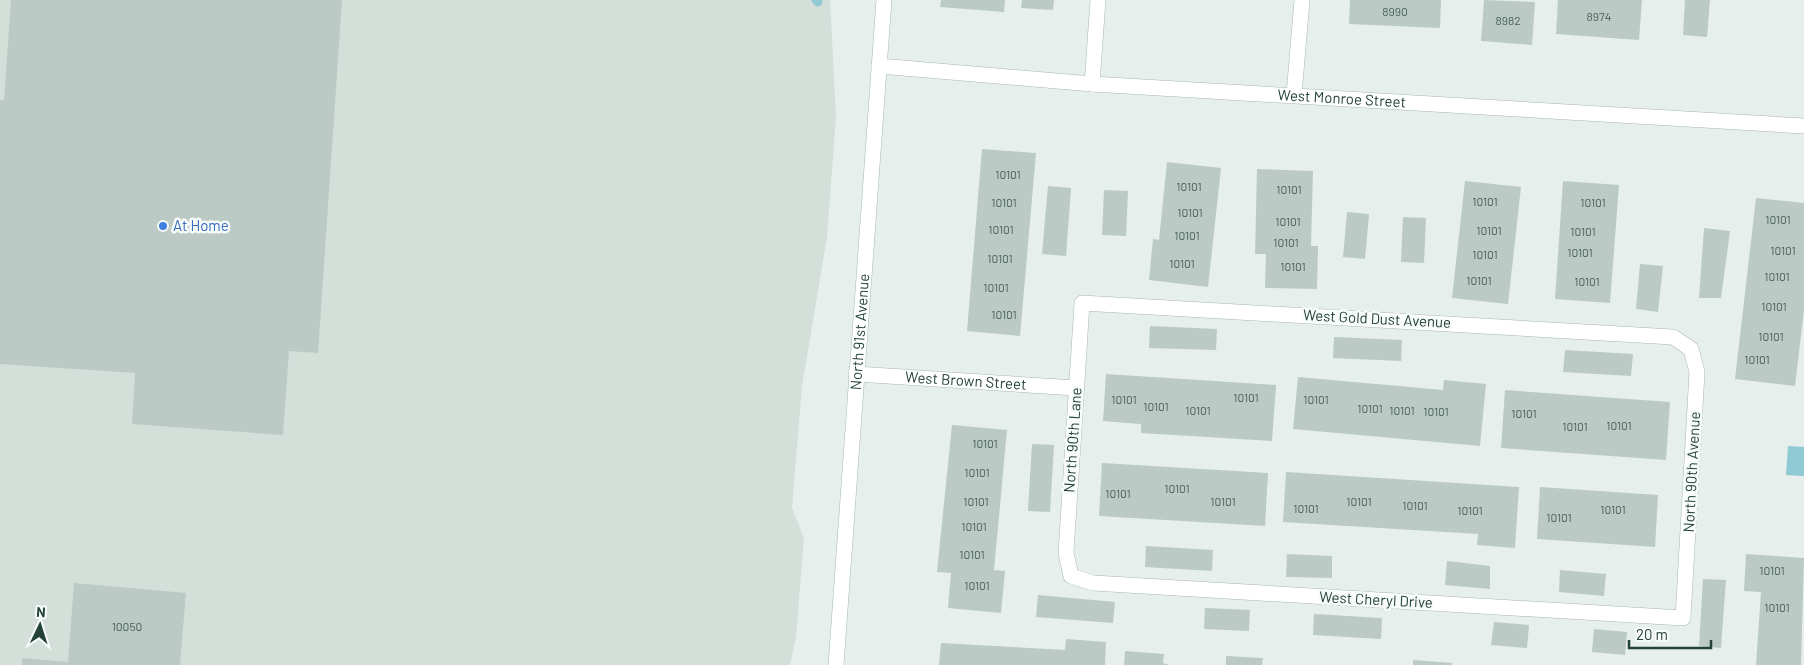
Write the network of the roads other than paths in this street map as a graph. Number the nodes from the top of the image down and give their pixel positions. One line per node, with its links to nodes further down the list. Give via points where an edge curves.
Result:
1 (884, 0): 4 (street, North 91st Avenue)
2 (1098, 0): 5 (street)
3 (1302, 0): 6 (street)
4 (878, 66): 5 (street, West Monroe Street); 10 (street, North 91st Avenue)
5 (1092, 84): 6 (street, West Monroe Street)
6 (1294, 95): 7 (street, West Monroe Street)
7 (1804, 126)
8 (1082, 303): 9 (street, West Gold Dust Avenue); 11 (street, North 90th Lane)
9 (1673, 337): 13 (street, North 90th Avenue, via 1691,349 1697,372)
10 (856, 374): 11 (street, West Brown Street); 14 (street, North 91st Avenue)
11 (1076, 388): 12 (street, North 90th Lane, via 1066,553)
12 (1071, 576): 13 (street, West Cheryl Drive, via 1093,583)
13 (1683, 618)
14 (836, 665)

